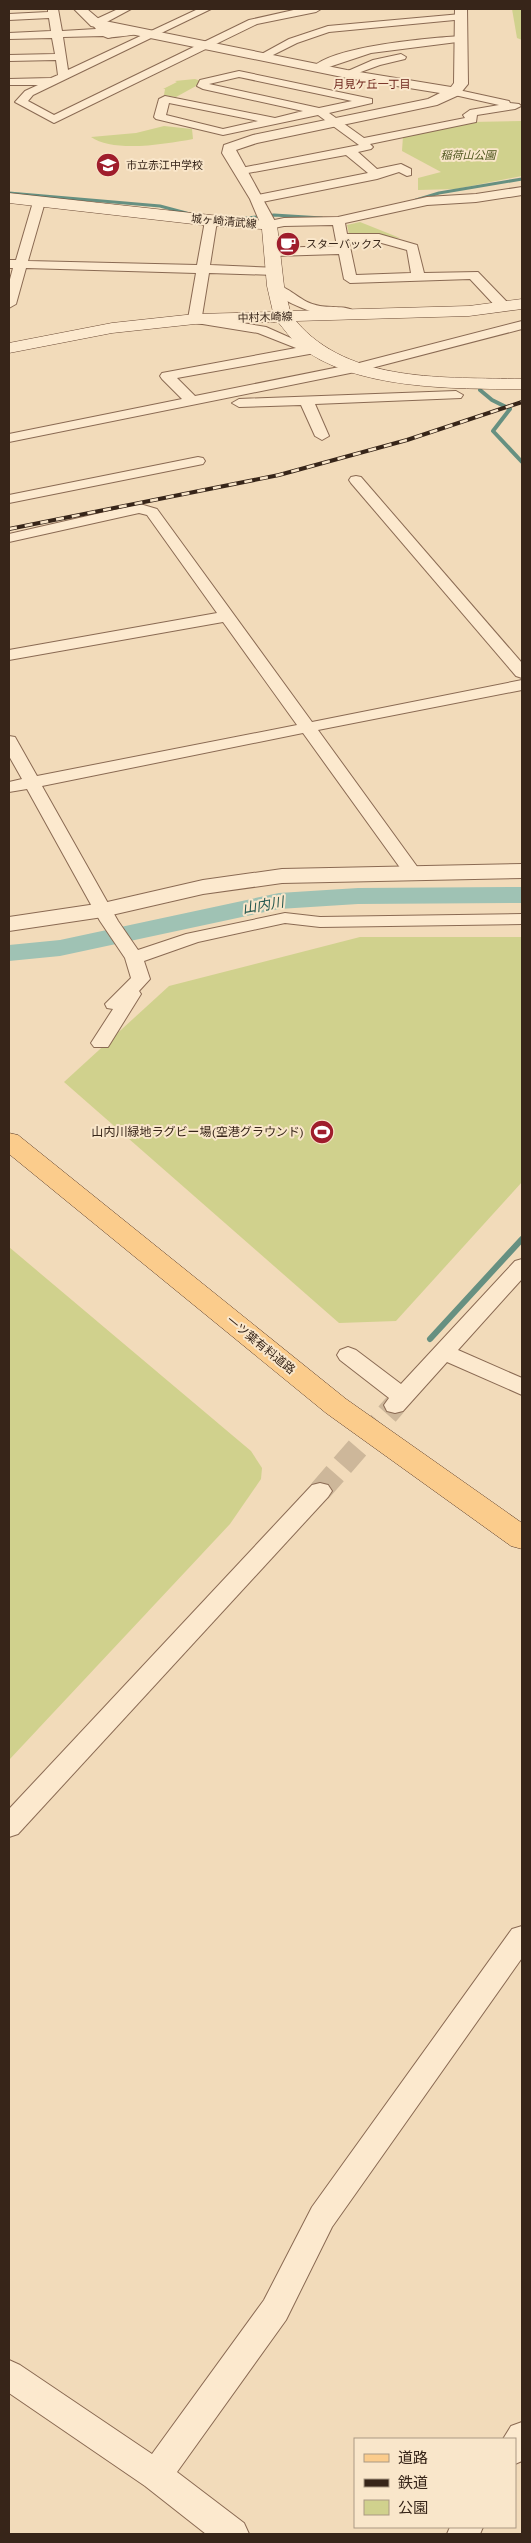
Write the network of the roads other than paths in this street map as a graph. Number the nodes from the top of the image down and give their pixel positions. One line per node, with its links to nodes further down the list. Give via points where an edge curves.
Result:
1 (80, 9): 9 (street)
2 (126, 9): 9 (street)
3 (206, 9): 14 (street)
4 (316, 9): 5 (street)
5 (291, 10): 10 (street); 16 (street, via 254,22)
6 (53, 12): 8 (street); 13 (street)
7 (461, 13): 10 (street); 19 (street)
8 (9, 17)
9 (96, 23): 11 (street); 12 (street)
10 (328, 29): 18 (street); 20 (street)
11 (138, 30): 12 (street); 14 (street)
12 (106, 33): 13 (street); 17 (street)
13 (56, 34): 15 (street); 22 (street)
14 (155, 34): 16 (street); 17 (street)
15 (9, 36)
16 (209, 45): 20 (street); 31 (street)
17 (123, 48): 29 (street)
18 (372, 48): 19 (street); 24 (street); 26 (street, via 342,56)
19 (458, 48): 32 (street, via 461,84)
20 (263, 56): 25 (street)
21 (413, 56): 24 (street)
22 (60, 57): 23 (street); 29 (street)
23 (9, 58)
24 (394, 58): 27 (street)
25 (284, 60): 26 (street); 28 (street)
26 (317, 68): 27 (street)
27 (347, 74): 32 (street)
28 (254, 77): 35 (street, via 368,102); 35 (street, via 239,74 204,82 203,86)
29 (61, 79): 30 (street); 31 (street, via 29,93 21,102 54,120)
30 (9, 82)
31 (132, 83): 34 (street, via 154,88)
32 (454, 92): 33 (street); 37 (street, via 432,102)
33 (518, 107): 38 (street, via 474,112 469,115 472,120)
34 (151, 109)
35 (321, 112): 36 (street); 37 (street)
36 (275, 121): 36 (street, via 223,132 160,118 165,99)
37 (335, 122): 38 (street); 40 (street, via 235,144 229,148 229,153)
38 (362, 142): 39 (street, via 368,148)
39 (349, 151): 40 (street); 42 (street)
40 (241, 172): 45 (street)
41 (407, 172): 42 (street, via 401,168)
42 (375, 173): 45 (street, via 377,175)
43 (522, 191): 49 (street, via 427,201)
44 (9, 198): 46 (main road, 城ヶ崎清武線)
45 (257, 198): 47 (street)
46 (39, 202): 48 (main road, 城ヶ崎清武線); 52 (street)
47 (267, 220): 48 (main road, 城ヶ崎清武線); 49 (street); 51 (main road, 城ヶ崎清武線)
48 (211, 221): 53 (street)
49 (338, 221): 50 (street)
50 (343, 244): 51 (street); 55 (street, via 379,238 413,248); 55 (street, via 350,278)
51 (274, 252): 54 (main road, 城ヶ崎清武線)
52 (15, 264): 53 (street); 57 (street)
53 (202, 269): 54 (street); 62 (street)
54 (275, 271): 56 (main road, 城ヶ崎清武線)
55 (418, 276): 59 (street, via 473,276)
56 (277, 289): 60 (street, via 286,298 308,307 329,312); 61 (main road, 城ヶ崎清武線)
57 (9, 304)
58 (522, 304): 59 (main road, 中村木崎線)
59 (504, 307): 60 (main road, 中村木崎線)
60 (376, 314): 61 (main road, 中村木崎線)
61 (284, 317): 62 (main road, 中村木崎線); 65 (main road, 城ヶ崎清武線, via 296,334)
62 (195, 319): 64 (main road, 中村木崎線, via 112,328); 65 (street, via 261,330)
63 (522, 325): 66 (street)
64 (9, 348)
65 (315, 349): 66 (main road, 城ヶ崎清武線); 70 (street, via 167,376)
66 (360, 368): 67 (main road, 城ヶ崎清武線, via 428,382); 70 (street)
67 (522, 384)
68 (456, 395): 69 (street)
69 (306, 400): 70 (street); 71 (street)
70 (187, 404): 72 (street)
71 (322, 436)
72 (9, 438)
73 (198, 460): 74 (street)
74 (123, 476): 76 (street); 77 (street)
75 (356, 480): 81 (street)
76 (133, 490)
77 (9, 499)
78 (9, 538): 79 (street, via 146,509 152,512)
79 (228, 616): 80 (street); 83 (street)
80 (9, 655)
81 (522, 673)
82 (522, 685): 83 (street)
83 (310, 728): 85 (street); 88 (street)
84 (9, 741): 85 (street)
85 (33, 782): 86 (street); 89 (street)
86 (9, 787)
87 (522, 871): 88 (street)
88 (412, 872): 89 (street, via 263,878 203,887)
89 (106, 915): 91 (street); 92 (street)
90 (522, 919): 92 (street, via 320,922 285,918)
91 (9, 924)
92 (131, 955): 93 (street)
93 (142, 979): 94 (street); 95 (street)
94 (114, 1004)
95 (101, 1043)
96 (9, 1141): 102 (main road, 一ツ葉有料道路, via 336,1406)
97 (522, 1266): 98 (street)
98 (444, 1352): 99 (street, via 399,1401); 100 (street)
99 (348, 1355)
100 (522, 1387)
101 (320, 1491): 103 (street)
102 (522, 1538)
103 (9, 1826)
104 (522, 1937): 106 (street, via 322,2217 276,2310)
105 (9, 2375): 106 (street)
106 (156, 2475): 107 (street)
107 (233, 2534)

